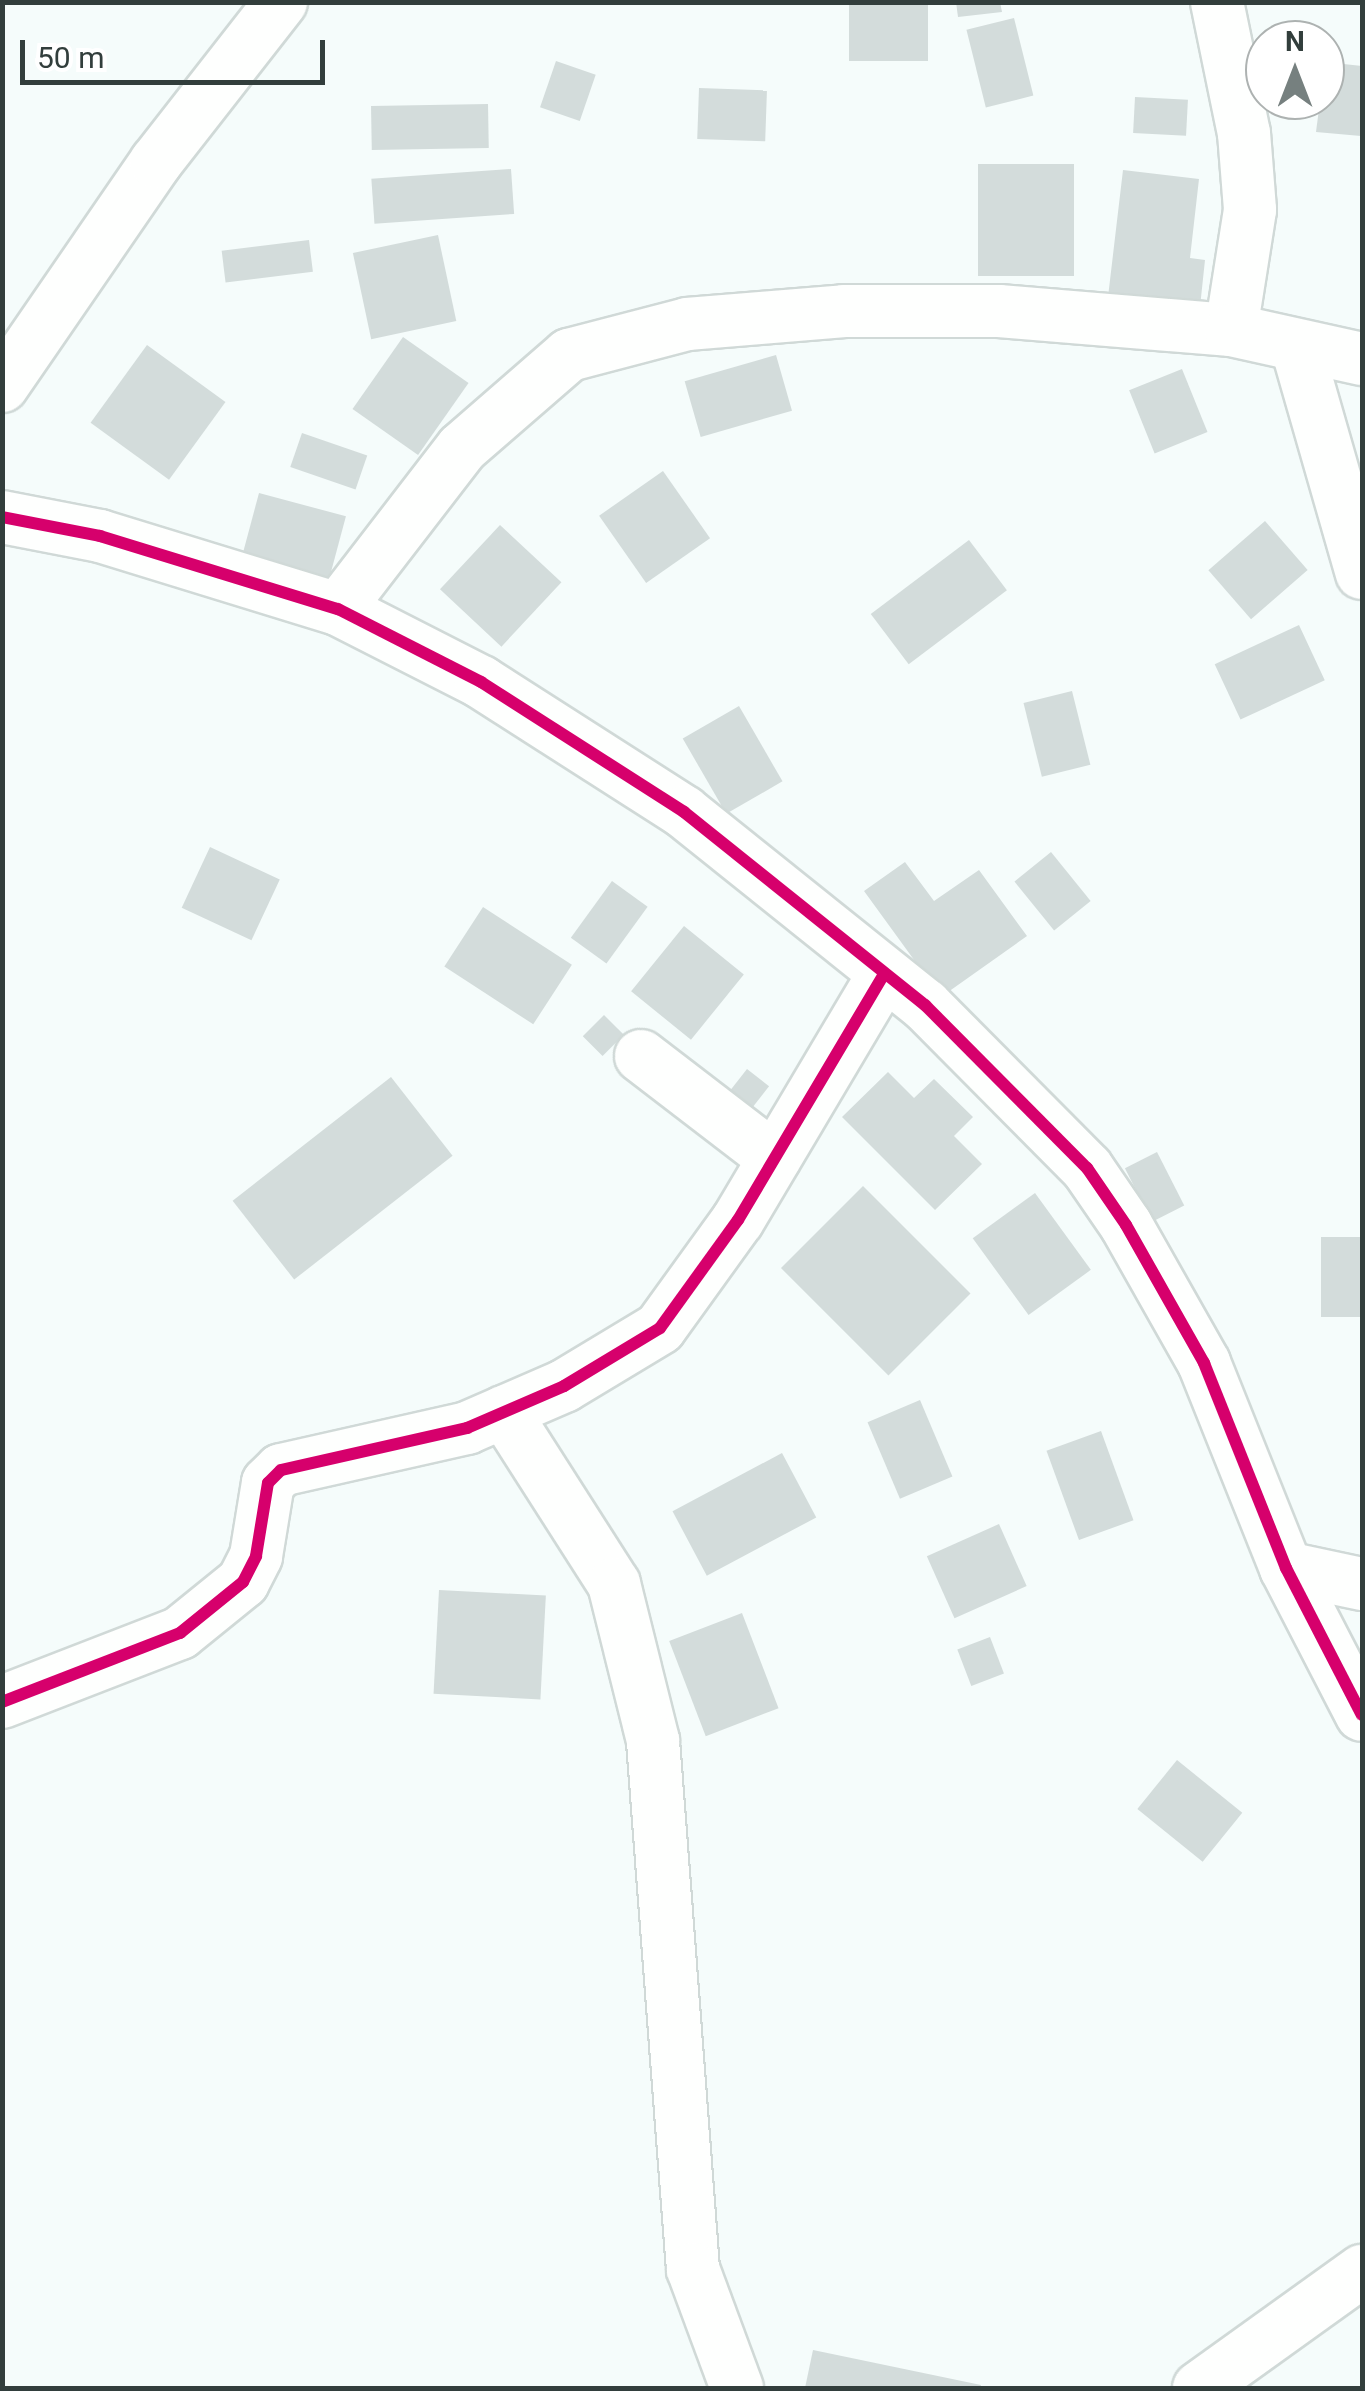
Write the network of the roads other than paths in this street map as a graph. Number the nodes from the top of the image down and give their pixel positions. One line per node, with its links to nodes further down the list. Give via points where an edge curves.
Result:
1 (280, 2): 6 (street, via 156,162)
2 (1217, 2): 3 (street, via 1244,133 1250,210)
3 (1231, 330): 4 (street); 9 (street, via 999,311 844,311 687,324 569,355 462,448)
4 (1297, 347): 5 (street); 8 (street)
5 (1362, 359)
6 (2, 386)
7 (2, 517): 9 (street, via 100,536)
8 (1362, 573)
9 (338, 609): 10 (street, via 482,682 684,812)
10 (883, 976): 12 (street); 14 (street, via 925,1005 1087,1168 1204,1363)
11 (640, 1056): 12 (street)
12 (774, 1158): 13 (street, via 660,1328)
13 (504, 1412): 17 (street, via 467,1428 281,1470 268,1483 256,1556 243,1582 180,1633); 20 (street, via 614,1584 654,1741 693,2269)
14 (1286, 1568): 15 (street); 16 (street)
15 (1358, 1584): 16 (street)
16 (1312, 1617): 18 (street)
17 (2, 1702)
18 (1362, 1715)
19 (1362, 2271): 21 (street)
20 (737, 2388)
21 (1199, 2388)

